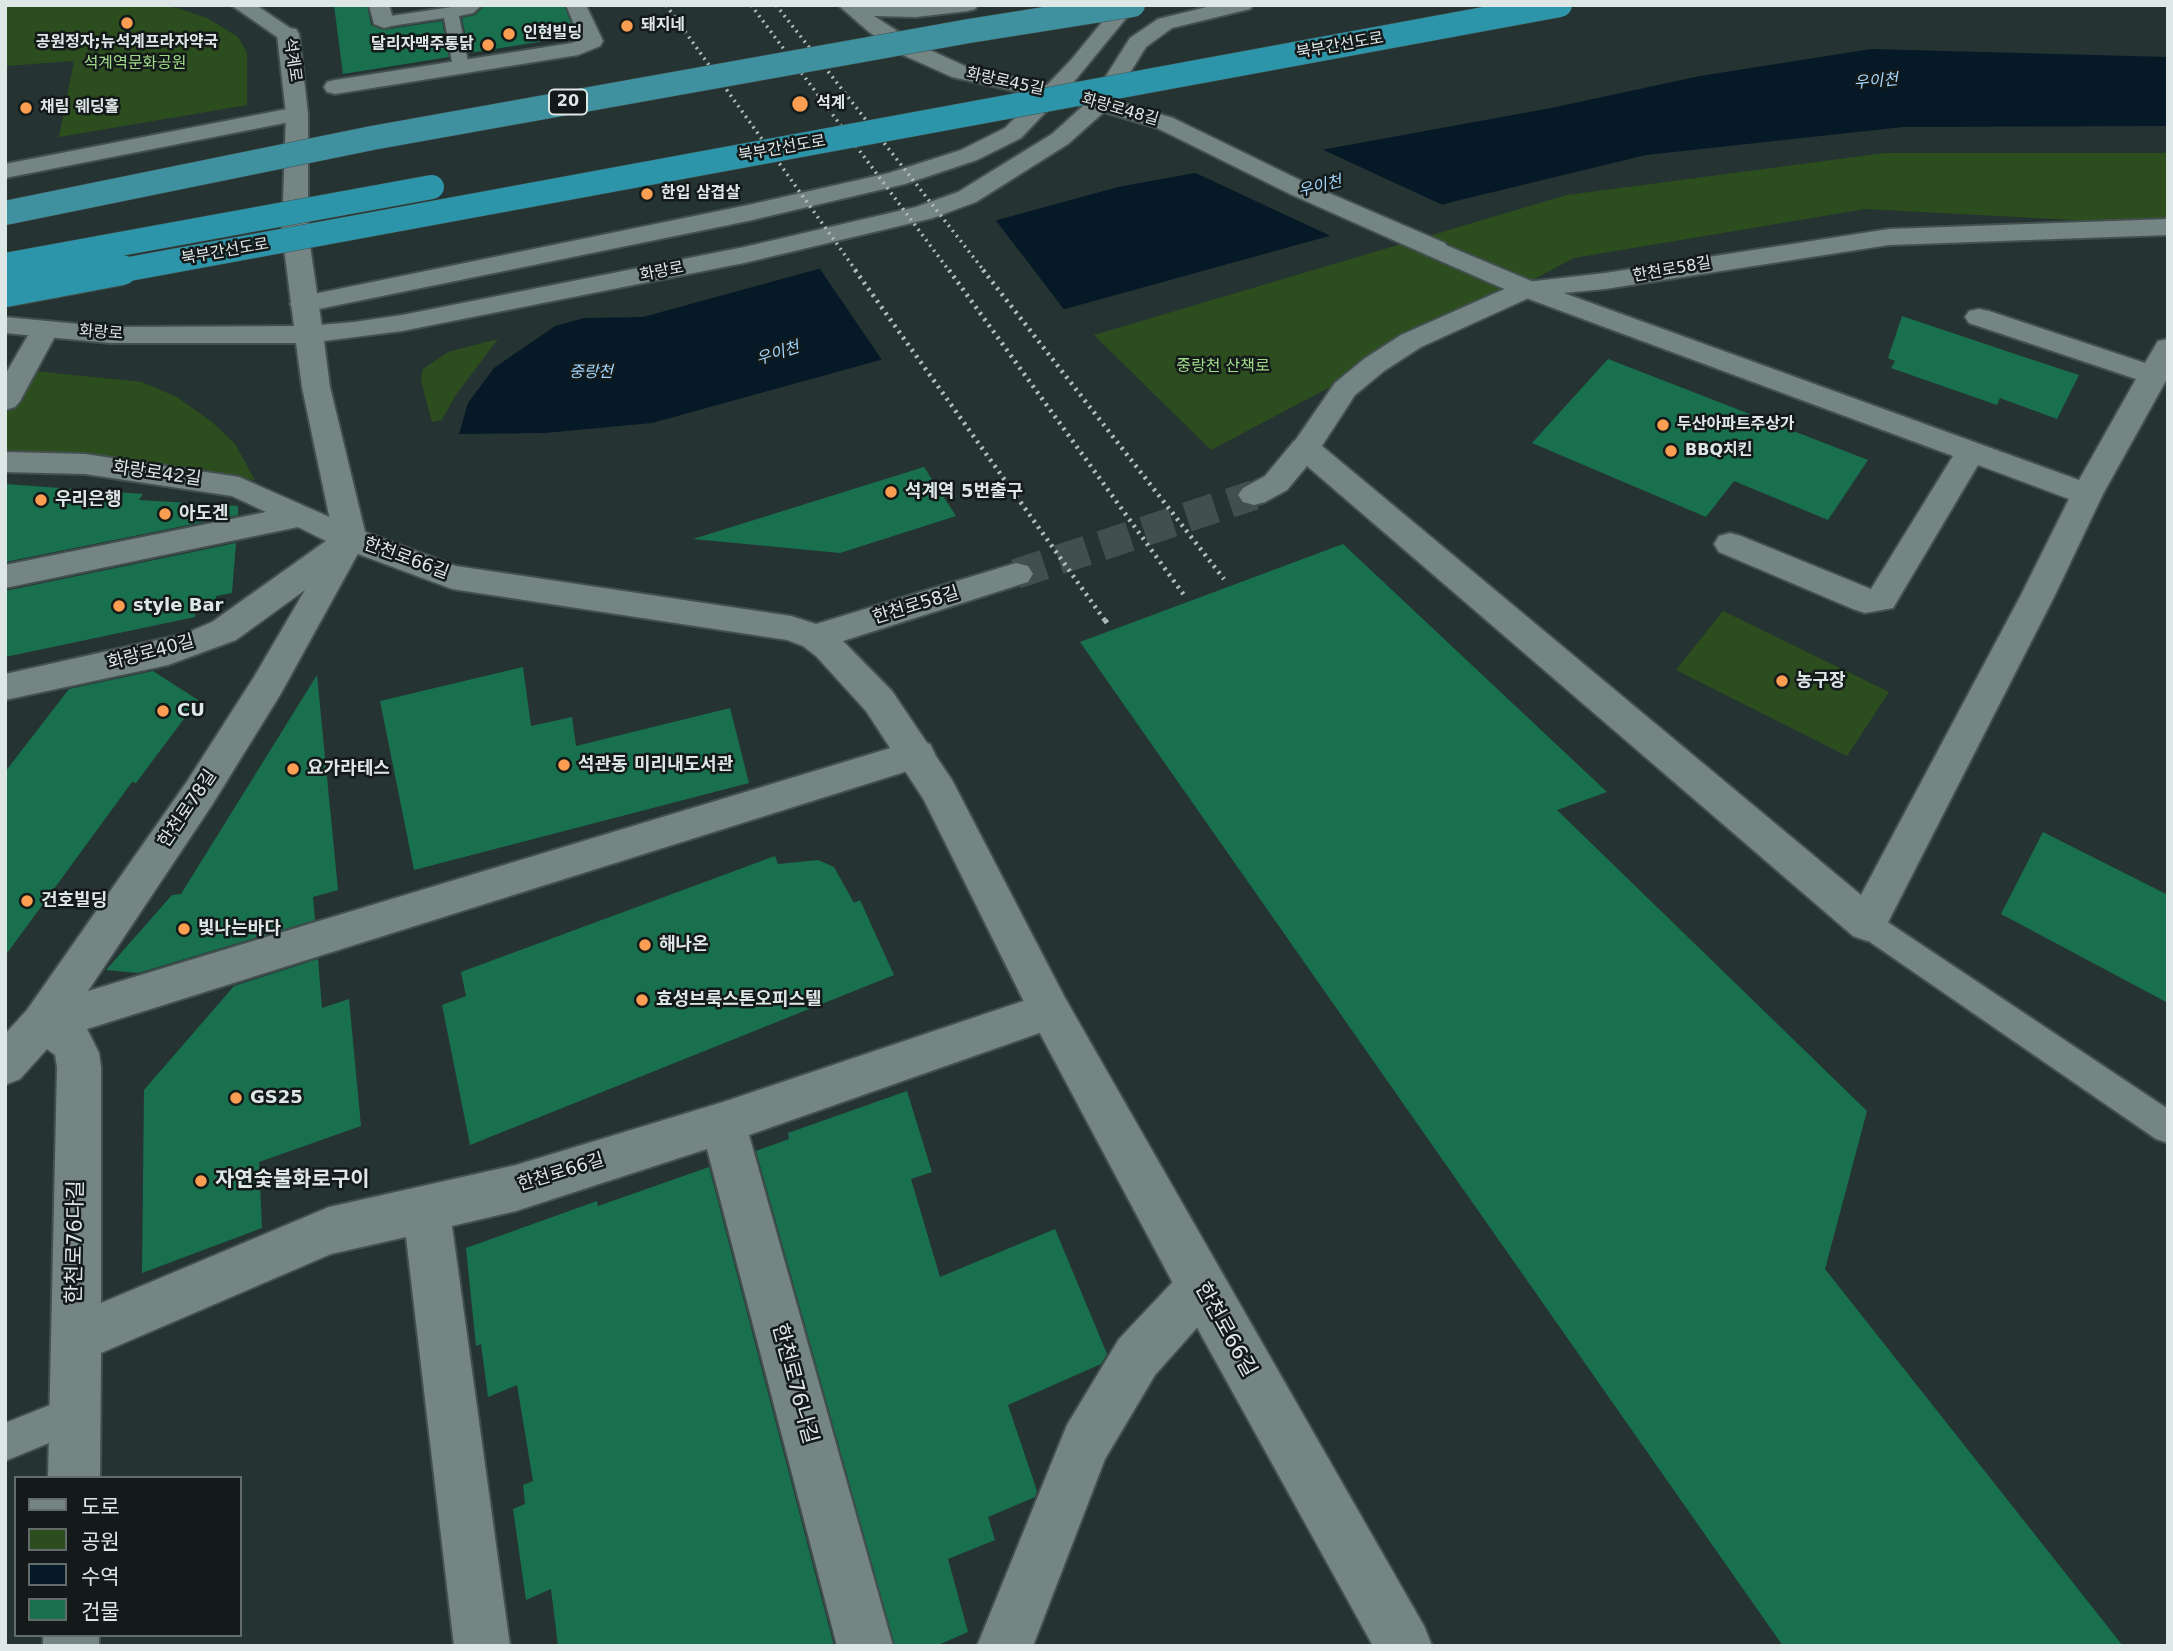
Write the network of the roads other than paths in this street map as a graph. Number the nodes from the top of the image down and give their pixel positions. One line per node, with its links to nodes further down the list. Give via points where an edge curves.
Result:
1 (242, 5): 15 (street)
2 (286, 5): 15 (street, 석계로)
3 (475, 5): 13 (lane)
4 (576, 5): 17 (street, via 591,38 586,47)
5 (848, 5): 19 (street, 화랑로45길, via 911,50 960,72)
6 (856, 5): 7 (street, via 880,11 916,11)
7 (968, 5)
8 (1037, 5): 25 (main road, 20, via 238,145)
9 (1127, 5): 19 (street, 화랑로)
10 (1133, 5): 26 (main road, 20, bridge, via 372,138)
11 (1243, 5): 21 (street, 화랑로, via 1165,23 1138,43)
12 (1560, 5): 30 (highway, 북부간선도로, bridge)
13 (451, 12): 14 (lane); 17 (lane)
14 (382, 13)
15 (288, 34): 22 (street, 석계로)
16 (1166, 54): 20 (highway)
17 (461, 67): 18 (street)
18 (335, 87)
19 (1055, 92): 21 (street, 화랑로48길); 32 (street, 화랑로, via 1013,133 969,155 896,178)
20 (946, 94)
21 (1100, 103): 29 (street, 화랑로48길, via 1184,132 1299,189); 32 (street, 화랑로, via 1017,169 967,197 924,213 744,255 416,321)
22 (297, 114): 23 (street); 32 (street, 한천로66길, via 295,232)
23 (5, 171)
24 (459, 182): 28 (highway, 북부간선도로, bridge)
25 (5, 198)
26 (5, 213)
27 (2168, 227): 29 (street, 한천로58길, via 1889,237)
28 (5, 265)
29 (1527, 289): 38 (street, 한천로58길, via 1422,336 1374,365 1345,389); 39 (street)
30 (5, 292)
31 (1979, 317): 36 (street)
32 (306, 319): 34 (street, 화랑로, via 234,337); 44 (street, 한천로66길, via 318,401)
33 (5, 325): 34 (street, 화랑로)
34 (45, 329): 37 (street)
35 (2168, 347): 36 (street)
36 (2154, 376): 41 (street)
37 (5, 401)
38 (1305, 448): 42 (street, 한천로58길, via 1276,484); 51 (street)
39 (1971, 451): 41 (street); 45 (street, via 1881,600 1865,601)
40 (5, 462): 43 (street, 화랑로42길, via 85,464 220,483 257,493)
41 (2087, 494): 51 (street)
42 (1254, 495)
43 (302, 516): 44 (street, 화랑로42길); 47 (street)
44 (350, 539): 48 (street, 한천로66길, via 452,577 765,622); 49 (street, 화랑로40길, via 224,631 168,652); 53 (street, 한천로78길, via 206,784)
45 (1730, 544)
46 (1016, 574): 48 (street, 한천로58길)
47 (5, 577)
48 (815, 637): 50 (street, 한천로66길, via 840,657 879,701)
49 (5, 687)
50 (917, 754): 52 (street, 한천로66길); 53 (street)
51 (1867, 924): 56 (lane)
52 (1050, 1011): 55 (street, 한천로66길); 58 (street, 한천로66길)
53 (42, 1024): 54 (street, 한천로78길); 59 (street, 한천로76다길, via 71,1041 79,1067)
54 (5, 1065)
55 (723, 1123): 57 (street, 한천로66길, via 516,1188); 64 (street, 한천로76나길)
56 (2168, 1128)
57 (426, 1209): 59 (street, 한천로66길, via 329,1231); 63 (street)
58 (1201, 1287): 65 (street, via 1138,1357 1085,1443); 66 (street, 한천로66길)
59 (75, 1339): 60 (street, 한천로76다길)
60 (75, 1414): 61 (lane); 62 (street, 한천로76다길)
61 (5, 1442)
62 (74, 1476)
63 (482, 1646)
64 (865, 1646)
65 (1005, 1646)
66 (1404, 1646)

